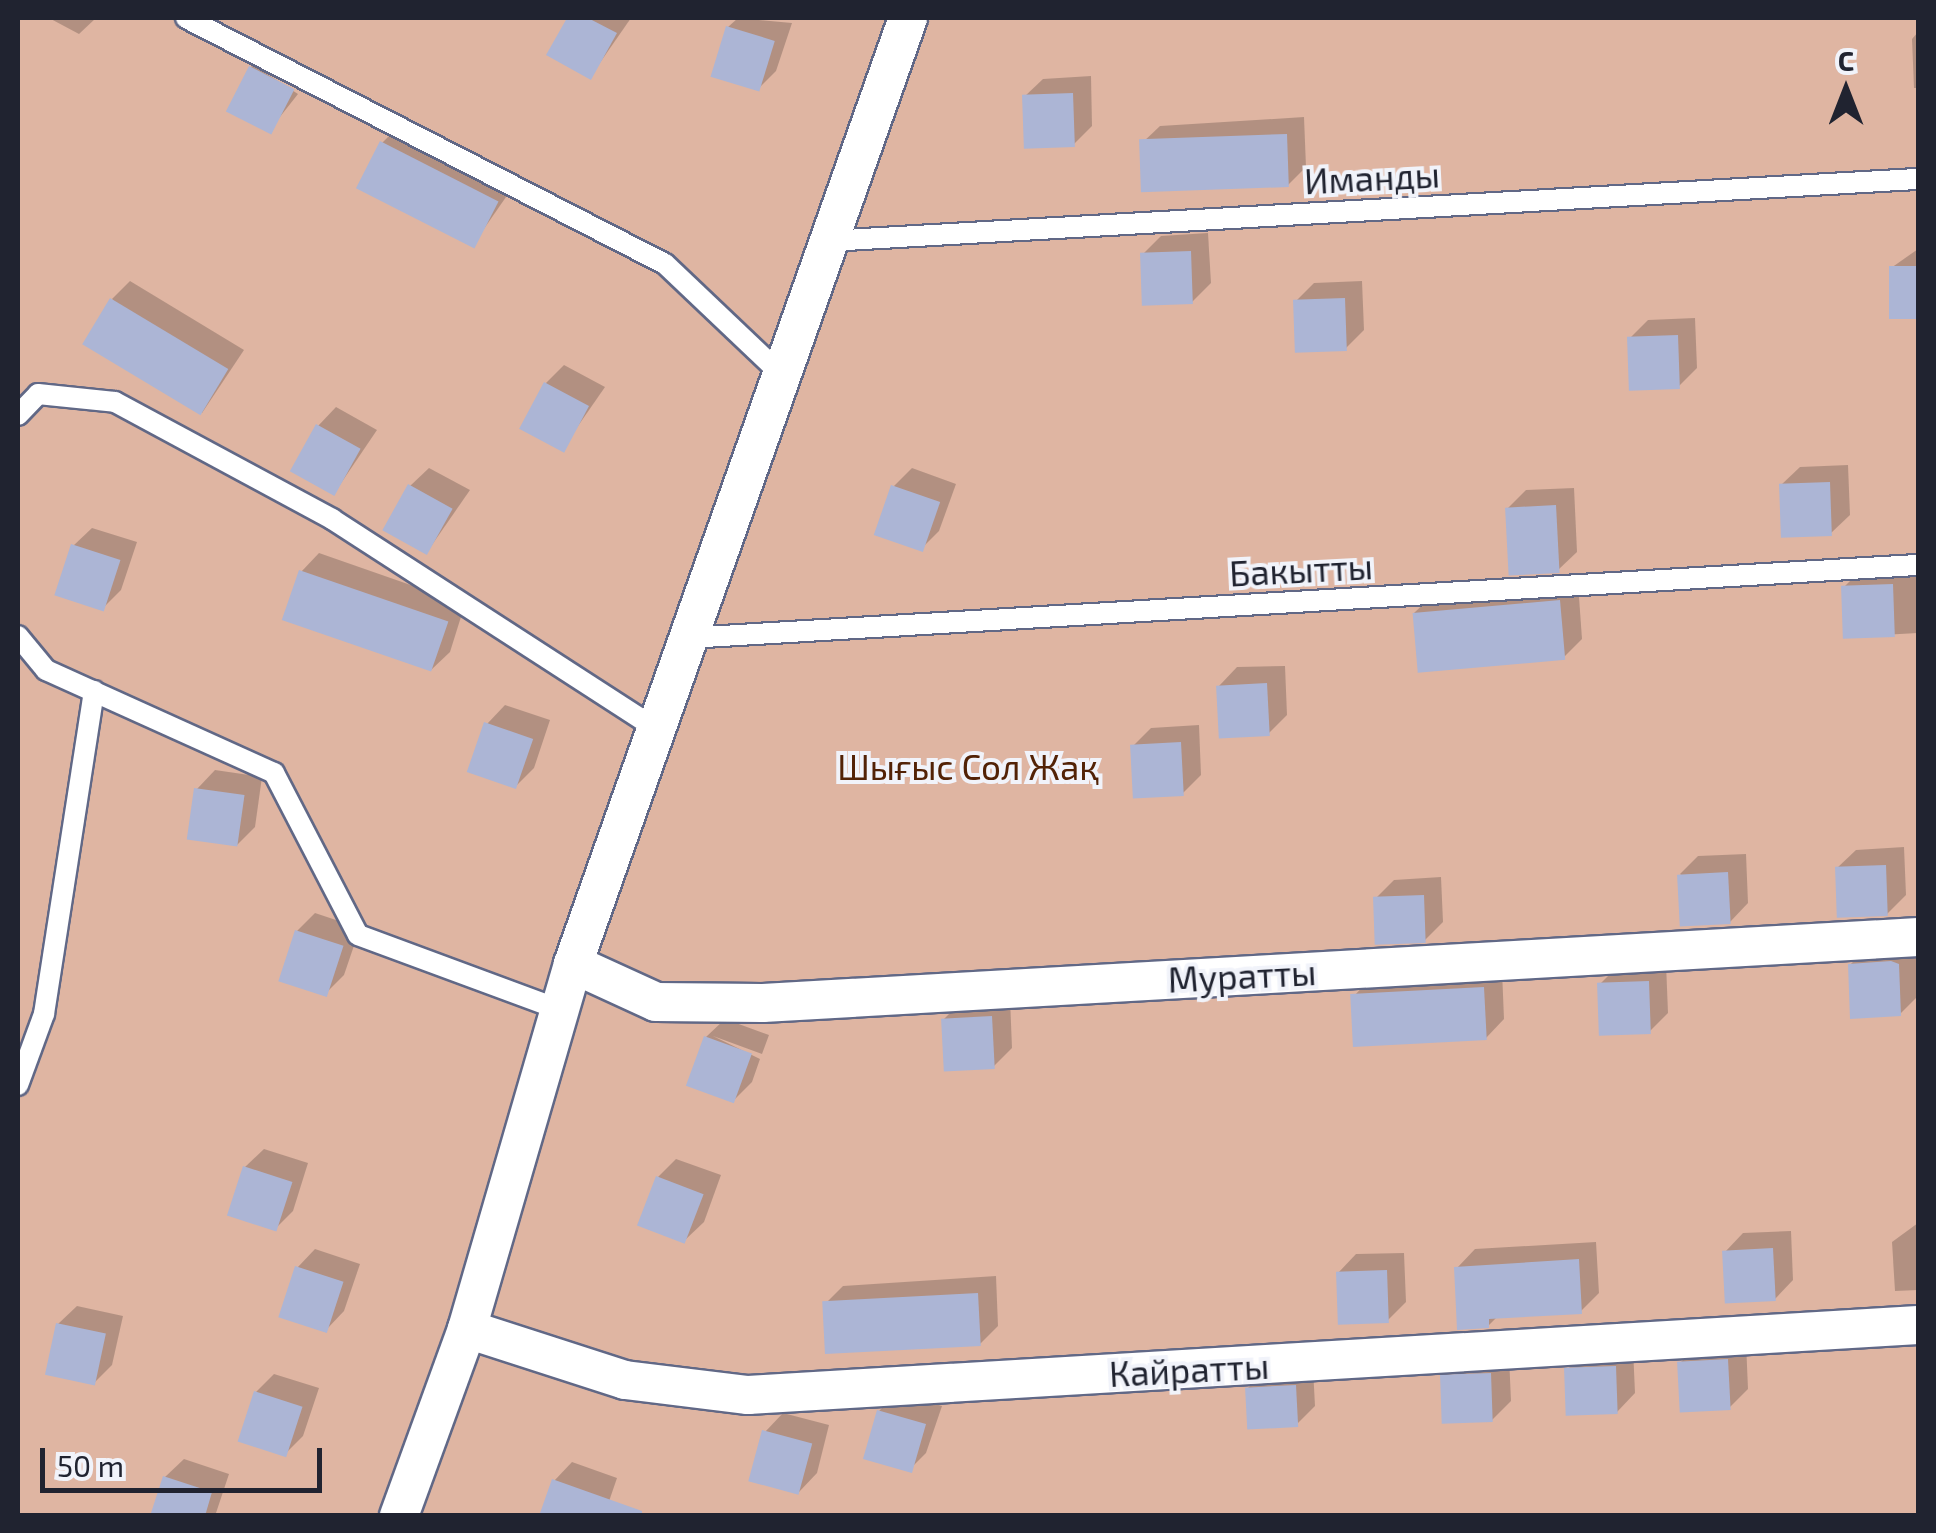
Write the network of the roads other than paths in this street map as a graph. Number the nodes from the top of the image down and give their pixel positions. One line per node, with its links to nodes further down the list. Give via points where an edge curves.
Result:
1 (186, 18): 5 (lane, via 665,264)
2 (908, 18): 4 (street)
3 (1918, 179): 4 (lane, Иманды)
4 (828, 241): 5 (street)
5 (781, 374): 9 (street)
6 (18, 415): 11 (lane, via 38,394 115,402 332,520)
7 (1918, 566): 9 (lane, Бакытты)
8 (18, 636): 10 (lane, via 46,670)
9 (688, 638): 11 (street)
10 (94, 691): 14 (lane, via 274,772 358,936); 15 (lane, via 44,1014)
11 (656, 729): 13 (street)
12 (1918, 936): 13 (street, Муратты, via 763,1003 656,1002)
13 (572, 964): 14 (street)
14 (558, 1009): 17 (street)
15 (18, 1085)
16 (1918, 1326): 17 (street, Кайратты, via 748,1395 626,1380)
17 (467, 1330): 18 (street)
18 (399, 1516)

